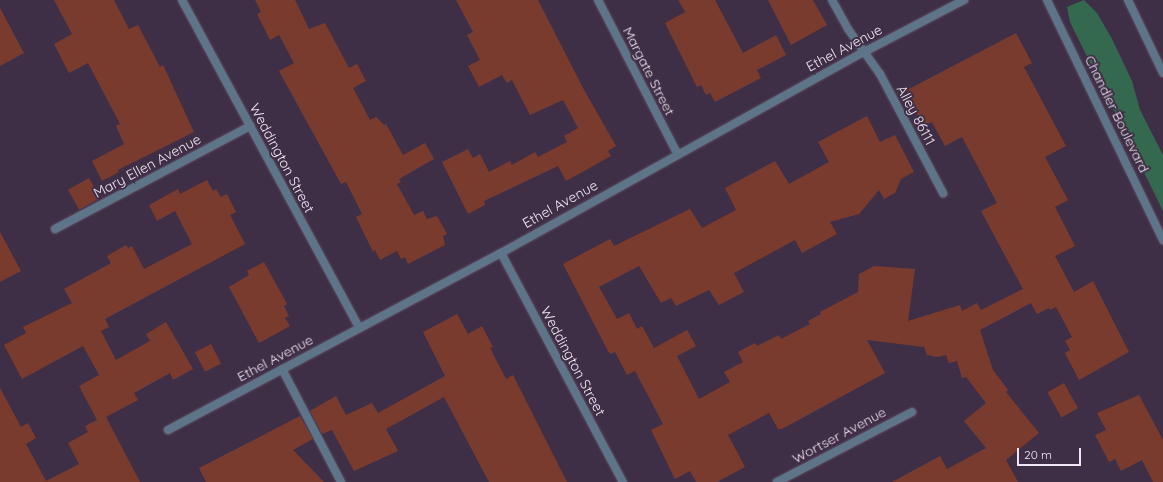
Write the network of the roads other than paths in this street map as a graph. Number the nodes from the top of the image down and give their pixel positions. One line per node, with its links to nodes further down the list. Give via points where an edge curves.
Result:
1 (182, 0): 9 (street, Weddington Street)
2 (598, 0): 10 (street, Margate Street)
3 (832, 0): 7 (street, Alley 86111)
4 (964, 0): 7 (street, Ethel Avenue)
5 (1047, 0): 13 (street, Chandler Boulevard)
6 (1128, 0): 8 (street)
7 (864, 52): 10 (street, Ethel Avenue); 11 (street, Alley 86111, via 880,74)
8 (1163, 73)
9 (250, 126): 12 (street, Mary Ellen Avenue); 15 (street, Weddington Street)
10 (677, 154): 14 (street, Ethel Avenue)
11 (943, 193)
12 (55, 229)
13 (1163, 240)
14 (501, 253): 15 (street, Ethel Avenue); 20 (street, Weddington Street)
15 (359, 328): 16 (street, Ethel Avenue)
16 (282, 369): 18 (street, Ethel Avenue); 19 (street)
17 (912, 412): 21 (street, Wortser Avenue)
18 (168, 430)
19 (341, 482)
20 (623, 482)
21 (777, 482)

